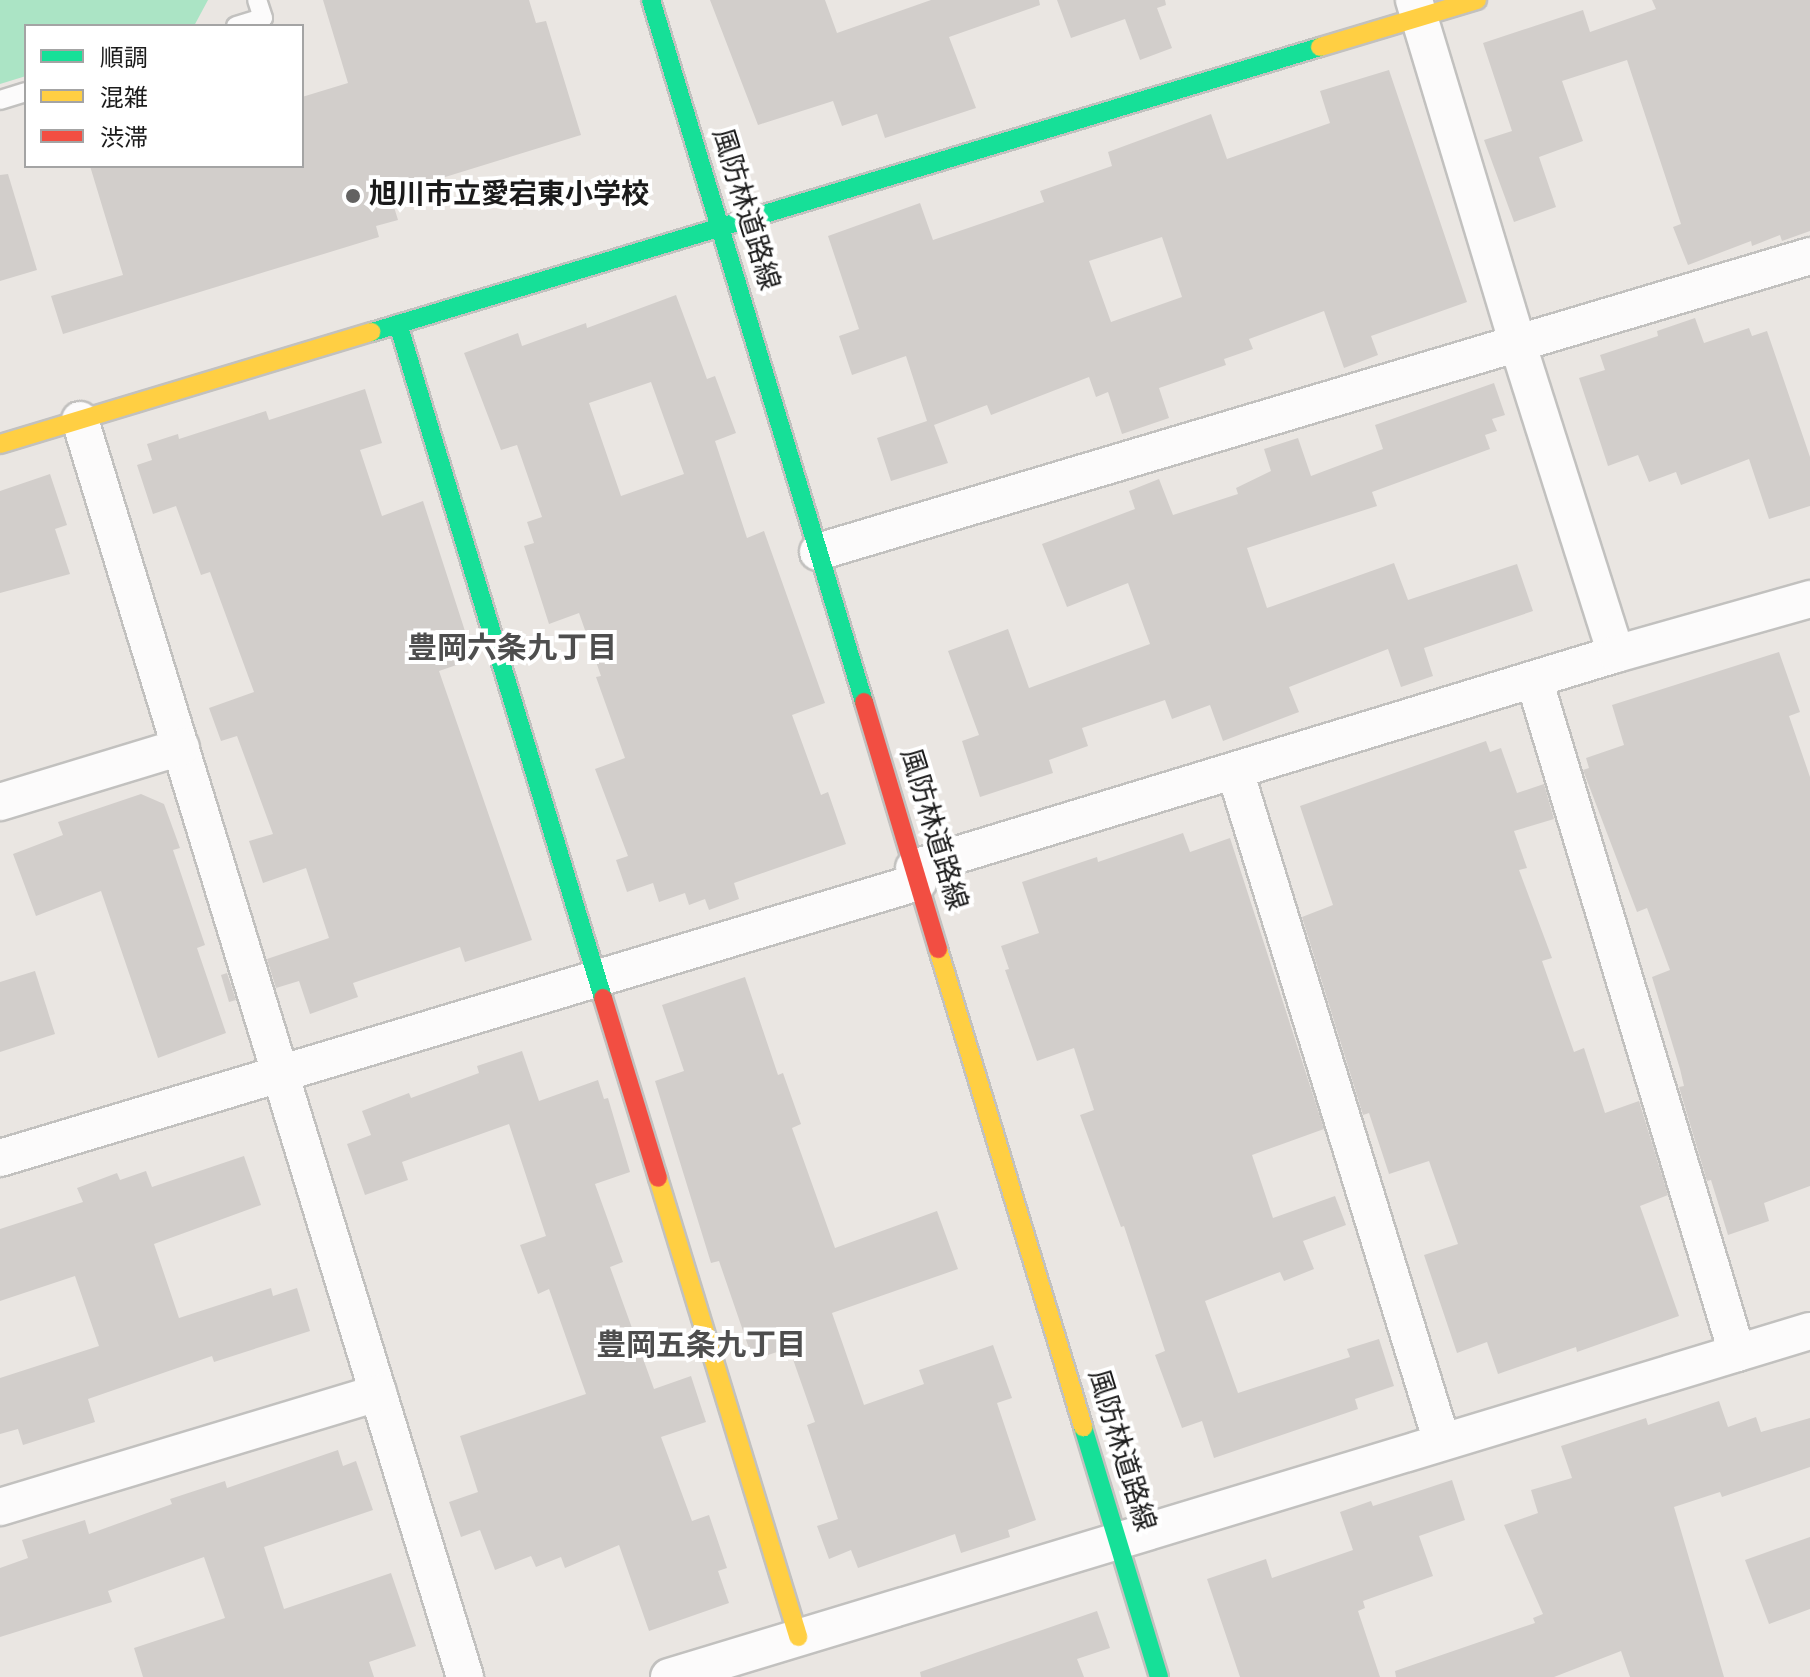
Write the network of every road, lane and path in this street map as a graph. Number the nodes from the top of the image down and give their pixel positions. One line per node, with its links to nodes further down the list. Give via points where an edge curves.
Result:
1 (257, 0): 5 (lane, via 263,18)
2 (651, 0): 8 (street, 風防林道路線)
3 (1477, 0): 4 (street)
4 (1416, 9): 8 (street); 11 (street)
5 (243, 24)
6 (24, 93): 7 (lane)
7 (0, 100)
8 (720, 227): 10 (street); 14 (street, 風防林道路線)
9 (1810, 256): 11 (street)
10 (398, 324): 12 (street); 22 (street)
11 (1518, 345): 14 (street); 16 (street)
12 (80, 420): 13 (street); 18 (street)
13 (0, 444)
14 (818, 552): 21 (street, 風防林道路線)
15 (1810, 599): 16 (street)
16 (1616, 654): 17 (street)
17 (1534, 679): 19 (street); 26 (street)
18 (181, 747): 20 (street); 23 (street)
19 (1235, 771): 21 (street); 28 (street)
20 (0, 802)
21 (916, 875): 22 (street); 30 (street, 風防林道路線)
22 (598, 978): 23 (street); 31 (street)
23 (282, 1073): 24 (street); 27 (street)
24 (0, 1158)
25 (1810, 1331): 26 (street)
26 (1737, 1353): 28 (street)
27 (378, 1393): 29 (street); 32 (street)
28 (1442, 1442): 30 (street)
29 (0, 1507)
30 (1118, 1543): 31 (street); 34 (street, 風防林道路線)
31 (798, 1637): 33 (street)
32 (465, 1677)
33 (669, 1677)
34 (1159, 1677)

